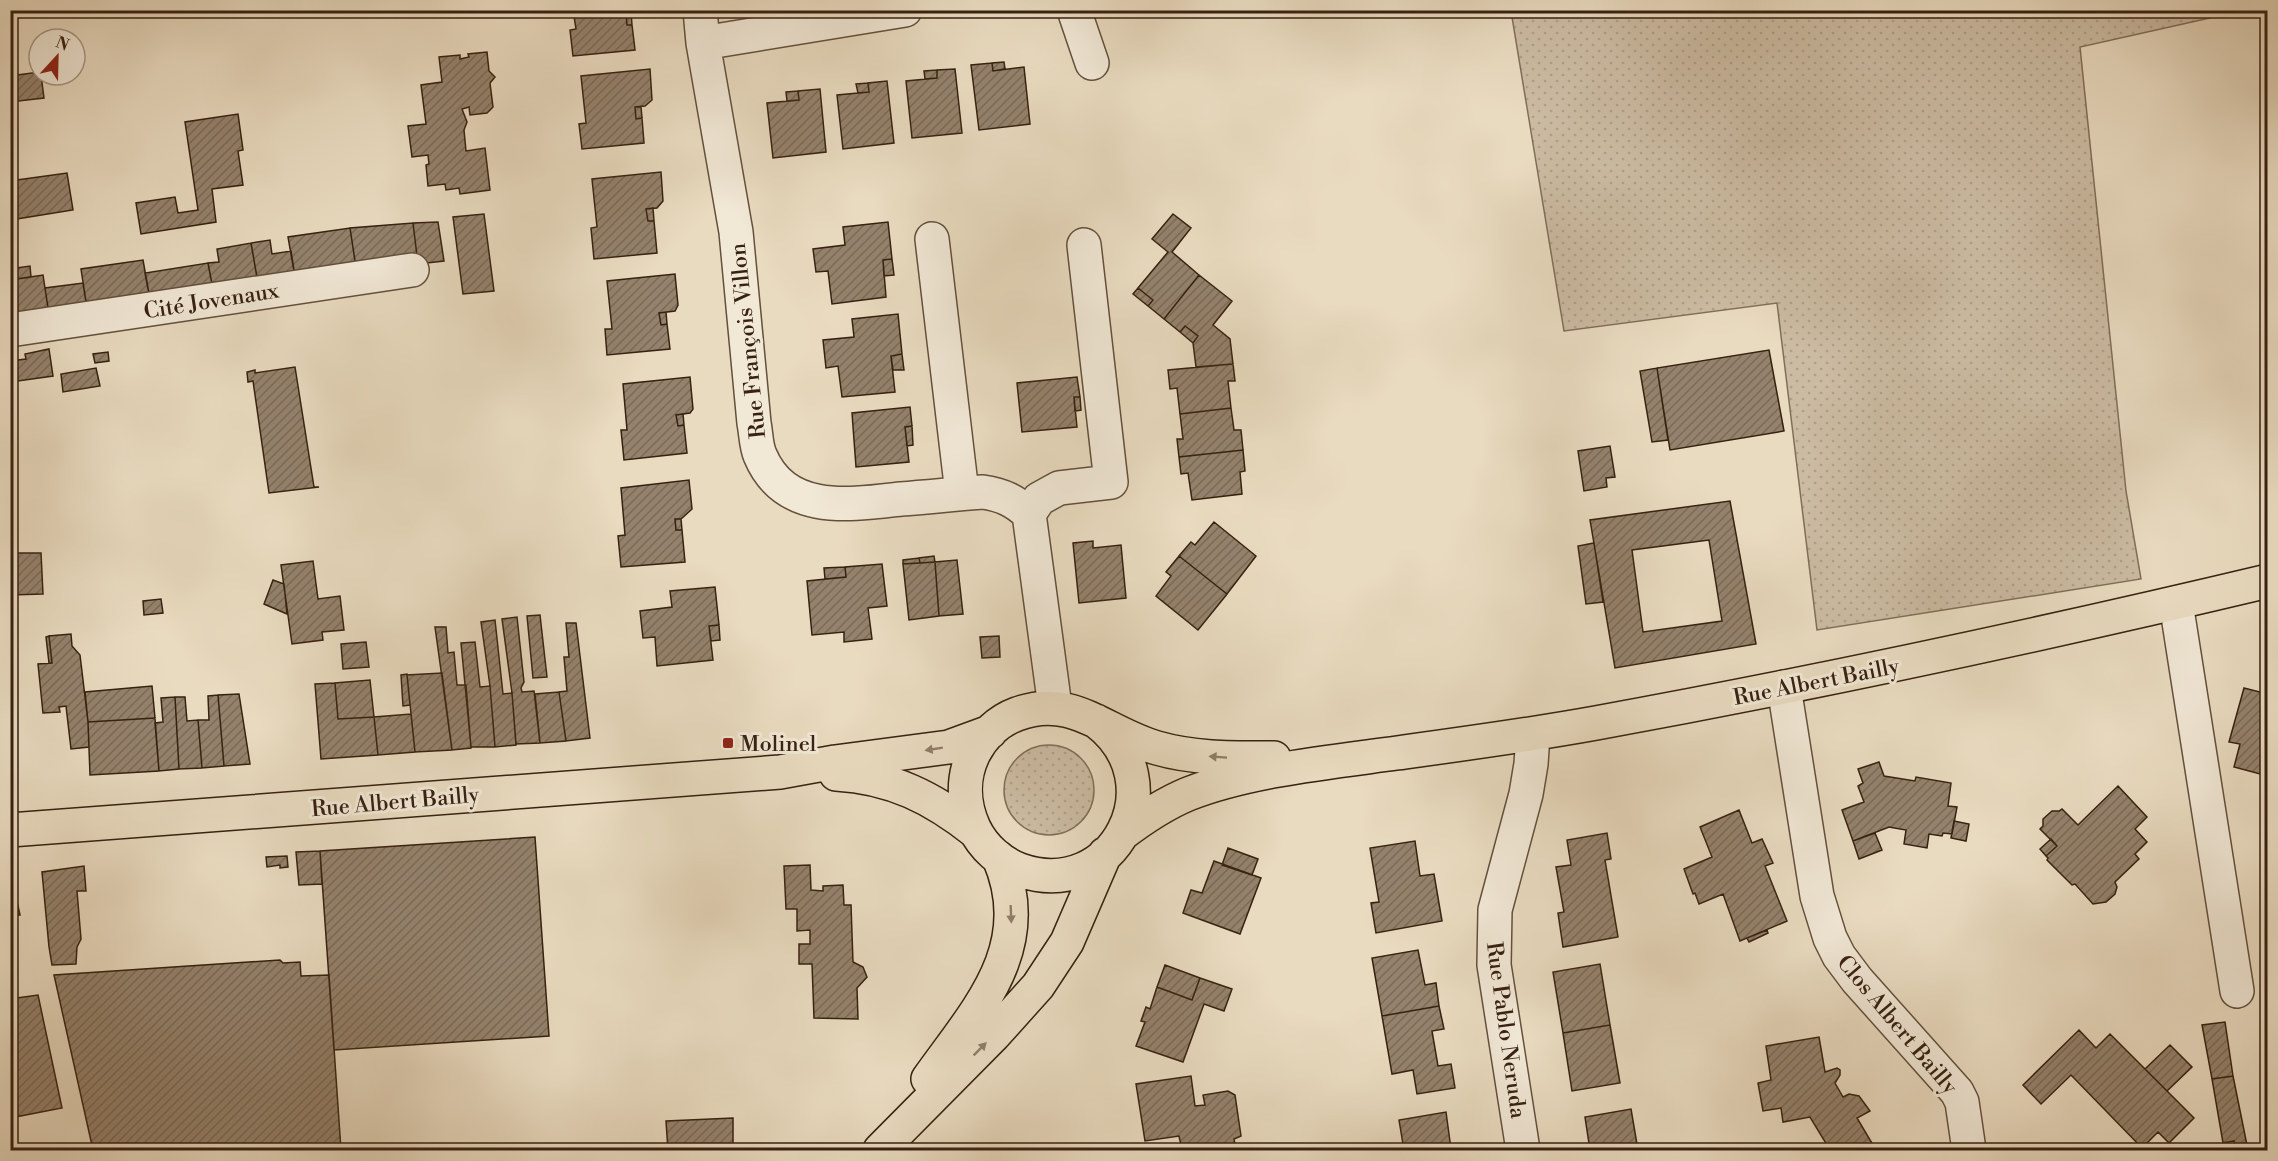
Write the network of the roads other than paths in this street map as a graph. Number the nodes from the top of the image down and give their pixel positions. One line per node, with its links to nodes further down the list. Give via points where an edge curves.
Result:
1 (700, 10): 4 (street, Rue François Villon)
2 (905, 10): 4 (street)
3 (1074, 10): 5 (street)
4 (703, 43): 10 (street, Rue François Villon, via 736,232 760,455 776,480 798,496 821,502 844,505)
5 (1092, 63)
6 (932, 239): 10 (street)
7 (1084, 245): 11 (street, via 1111,482 1059,488 1039,499)
8 (412, 270): 9 (street, Cité Jovenaux)
9 (10, 330)
10 (962, 493): 11 (street, Rue François Villon, via 1002,495)
11 (1029, 514): 15 (street)
12 (2268, 581): 13 (main road, Rue Albert Bailly)
13 (2176, 603): 14 (main road, Rue Albert Bailly); 25 (street)
14 (1784, 687): 18 (main road, Rue Albert Bailly); 28 (street, Clos Albert Bailly, via 1817,896 1830,938 1857,980 1957,1092)
15 (1055, 707): 16 (main road); 17 (main road, via 1027,710)
16 (1096, 721): 19 (main road, one-way to 16, via 1237,758 1180,753 1131,739); 23 (main road, via 1122,748 1132,772 1128,822)
17 (990, 732): 20 (main road, one-way to 20, via 949,747); 22 (main road, via 974,754 966,780 967,807)
18 (1533, 735): 19 (main road, Rue Albert Bailly); 27 (street, Rue Pablo Neruda, via 1526,794 1497,900 1493,937)
19 (1360, 758): 23 (main road, via 1215,784 1162,807)
20 (780, 772): 21 (main road, Rue Albert Bailly); 22 (main road, via 868,777 892,784 932,800)
21 (10, 830)
22 (976, 832): 24 (main road)
23 (1114, 844): 24 (main road, via 1097,861 1078,870 1048,875 1017,869); 26 (main road, one-way to 23, via 1038,986 1067,942)
24 (999, 858): 26 (main road, one-way to 26, via 1009,885 1012,924 1000,971 989,994)
25 (2237, 991)
26 (879, 1150)
27 (1523, 1150)
28 (1969, 1150)

